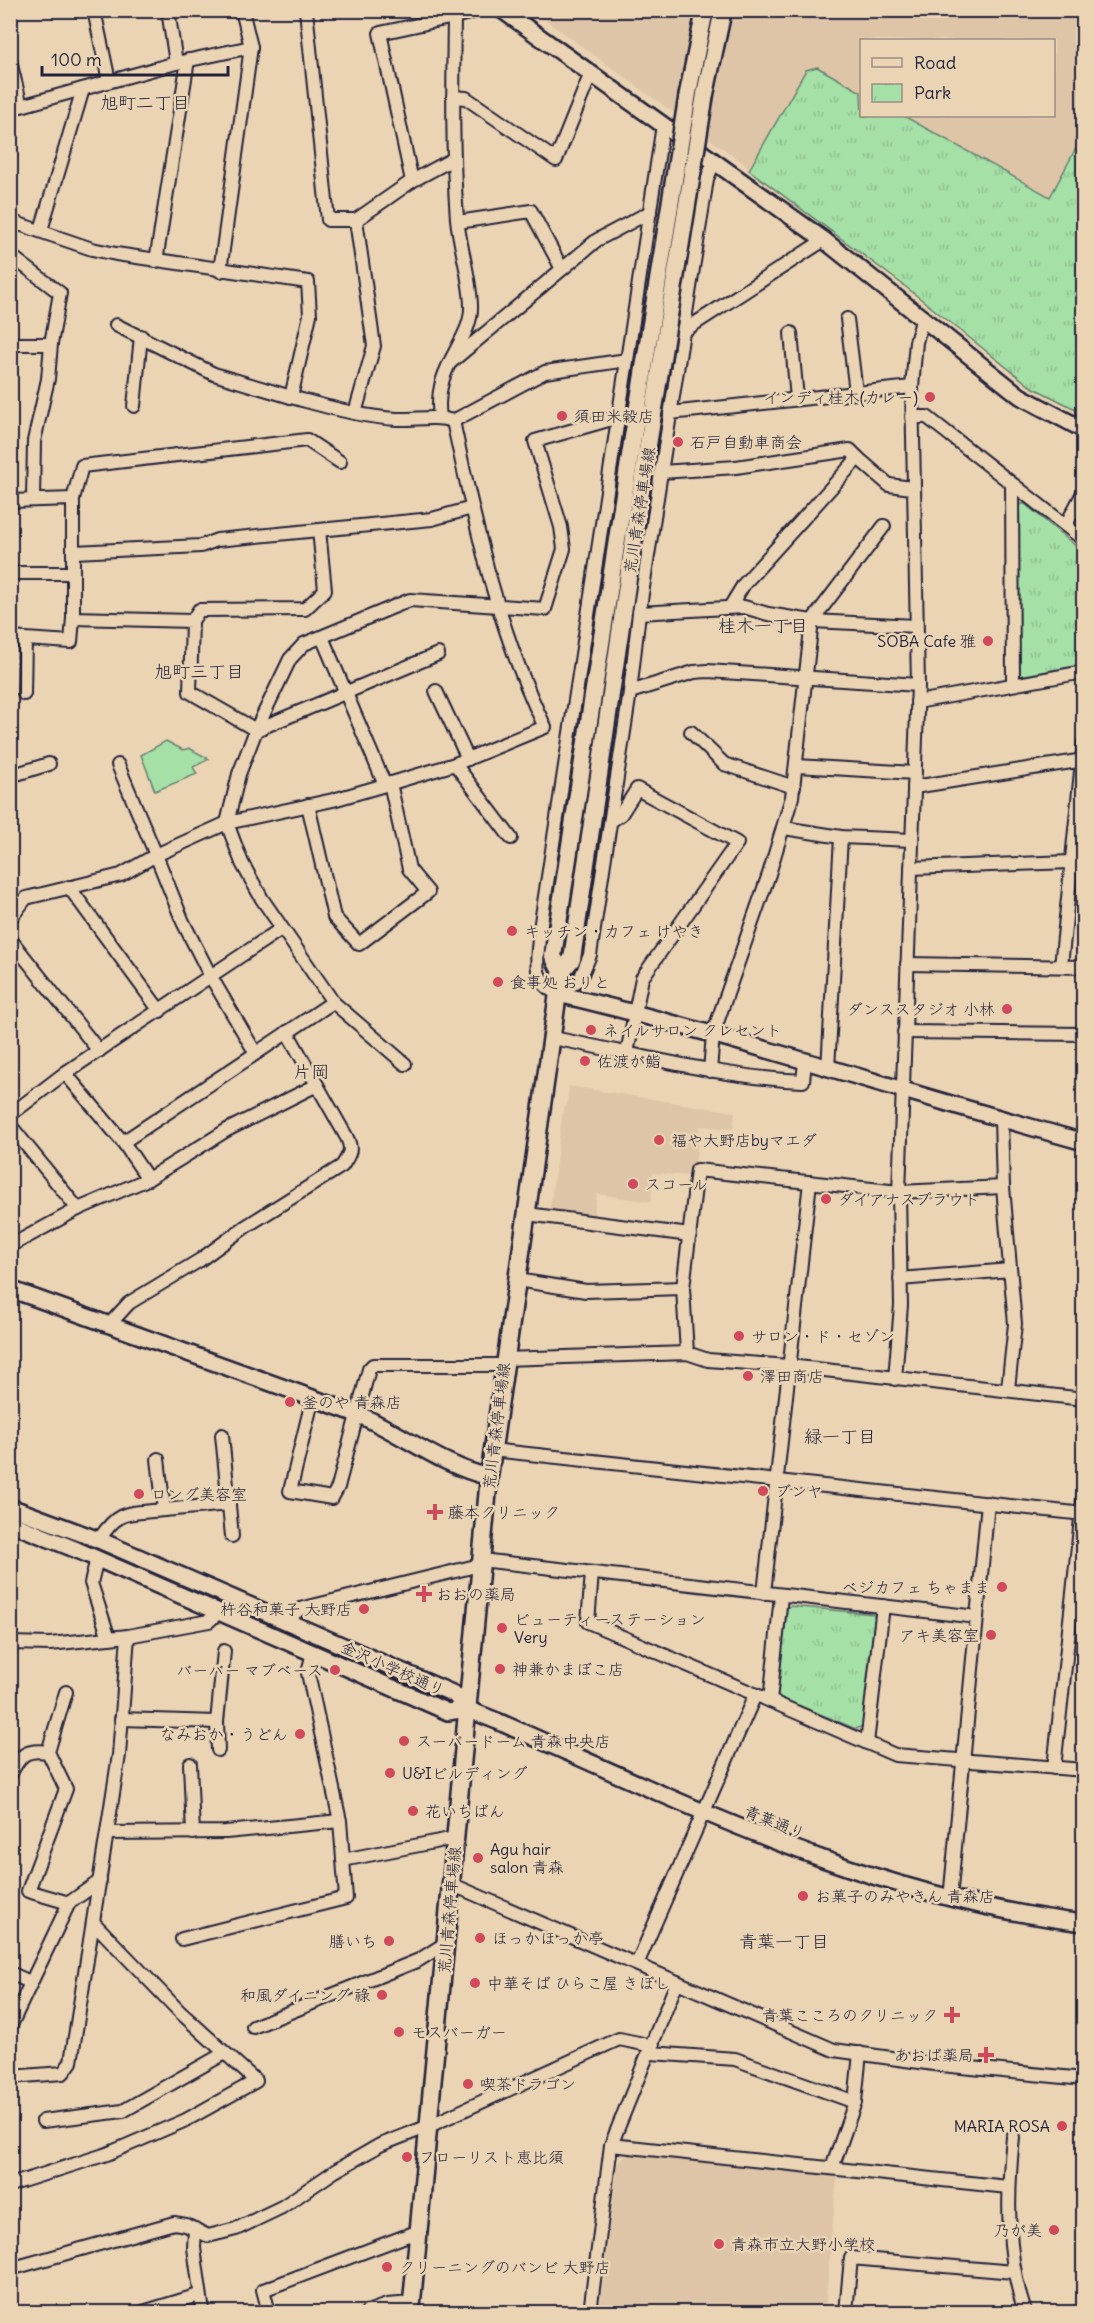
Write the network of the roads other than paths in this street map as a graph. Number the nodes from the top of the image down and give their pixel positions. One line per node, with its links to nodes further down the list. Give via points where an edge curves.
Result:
1 (94, 10): 15 (street)
2 (168, 10): 13 (street)
3 (242, 10): 10 (street)
4 (306, 10): 25 (street, via 328,220)
5 (480, 10): 9 (street)
6 (502, 10): 14 (street)
7 (705, 10): 57 (main road, 荒川青森停車場線, bridge, via 688,93)
8 (723, 10): 57 (main road, 荒川青森停車場線, bridge, via 705,94)
9 (454, 17): 17 (street); 22 (street, via 380,33)
10 (251, 47): 11 (street); 32 (street)
11 (188, 60): 13 (street); 30 (street)
12 (10, 61): 18 (street)
13 (176, 63): 15 (street)
14 (591, 73): 17 (street, via 556,160 466,98); 19 (street)
15 (109, 81): 16 (street)
16 (84, 89): 18 (street); 27 (street)
17 (453, 97): 20 (street)
18 (16, 108)
19 (663, 125): 21 (street); 23 (street)
20 (453, 159): 22 (street); 26 (street)
21 (714, 162): 28 (street); 36 (street, via 707,179)
22 (412, 181): 25 (street)
23 (650, 212): 31 (street, via 597,240); 41 (street)
24 (10, 220): 27 (street)
25 (356, 220): 48 (street, via 374,346)
26 (458, 222): 31 (street, via 531,211); 42 (street, via 471,316)
27 (41, 231): 30 (street, via 92,249)
28 (824, 240): 33 (street); 36 (street)
29 (10, 255): 40 (street, via 60,293)
30 (156, 261): 32 (street)
31 (562, 268): 42 (street)
32 (220, 271): 45 (street, via 308,282 310,315)
33 (923, 317): 43 (street, via 915,342); 54 (street, via 1020,396)
34 (847, 319): 44 (street)
35 (116, 324): 38 (street)
36 (682, 332): 49 (street)
37 (791, 333): 46 (street)
38 (141, 336): 45 (street, via 214,374); 47 (street)
39 (10, 344): 40 (street)
40 (51, 344): 62 (street, via 48,379 34,441)
41 (627, 360): 51 (street); 53 (street, via 544,372)
42 (446, 367): 50 (street, via 440,388)
43 (912, 387): 44 (street); 52 (street)
44 (856, 392): 46 (street)
45 (291, 397): 48 (street)
46 (797, 399): 49 (street)
47 (134, 406)
48 (355, 413): 50 (street, via 396,419)
49 (670, 413): 57 (street)
50 (440, 417): 53 (street)
51 (619, 417): 72 (street, via 535,441 561,526 564,549 545,609); 124 (street, via 540,929 540,979)
52 (912, 417): 58 (street, via 927,417); 59 (street)
53 (453, 421): 64 (street)
54 (1083, 430)
55 (858, 458): 57 (street, via 850,450 736,467); 59 (street, via 889,485); 73 (street, via 744,584)
56 (340, 462): 61 (street, via 307,440 82,466)
57 (644, 470): 74 (street); 124 (main road, 荒川青森停車場線, via 572,959 561,972)
58 (1012, 485): 65 (street); 85 (street)
59 (912, 488): 78 (street)
60 (1083, 492): 65 (street)
61 (74, 499): 62 (street); 69 (street)
62 (33, 500): 63 (street)
63 (10, 501)
64 (472, 508): 67 (street, via 432,519); 72 (street)
65 (1066, 525): 68 (street)
66 (884, 526): 77 (street)
67 (319, 530): 69 (street, via 217,540 201,546); 76 (street, via 325,590 304,609 199,610)
68 (1083, 540)
69 (74, 552): 71 (street)
70 (10, 573): 71 (street)
71 (73, 573): 75 (street)
72 (498, 607): 79 (street, via 410,600); 95 (street, via 508,642 545,727)
73 (730, 607): 74 (street); 77 (street)
74 (639, 613): 88 (street)
75 (73, 618): 76 (street); 81 (street, via 71,642)
76 (192, 621): 92 (street, via 190,692)
77 (812, 621): 78 (street); 84 (street)
78 (916, 626): 86 (street)
79 (322, 637): 89 (street); 92 (street, via 304,644 290,659)
80 (10, 638): 81 (street)
81 (25, 639): 90 (street)
82 (438, 654): 89 (street)
83 (1083, 672): 85 (street)
84 (806, 679): 86 (street); 88 (street, via 694,672); 100 (street)
85 (1013, 684): 91 (street)
86 (918, 685): 91 (street)
87 (436, 691): 95 (street)
88 (630, 692): 107 (street)
89 (346, 693): 92 (street); 103 (street)
90 (24, 694)
91 (917, 702): 101 (street)
92 (256, 730): 108 (street, via 239,774)
93 (691, 732): 104 (street, via 724,764)
94 (1083, 742): 96 (street)
95 (468, 759): 98 (street)
96 (1082, 760): 105 (street); 114 (street)
97 (49, 764): 102 (street)
98 (455, 764): 103 (street); 111 (street)
99 (118, 765): 113 (street)
100 (796, 766): 101 (street); 104 (street)
101 (915, 773): 105 (street)
102 (10, 776)
103 (387, 784): 106 (street); 106 (street, via 409,869 428,892 359,944 334,917)
104 (794, 787): 109 (street)
105 (914, 788): 112 (street)
106 (308, 805): 108 (street)
107 (611, 821): 124 (street, via 590,955 580,979); 127 (street, via 621,814 637,789 737,843 642,978)
108 (227, 823): 113 (street); 118 (street, via 242,863)
109 (784, 828): 110 (street); 130 (street)
110 (841, 837): 112 (street); 138 (street)
111 (511, 838)
112 (912, 840): 115 (street)
113 (156, 855): 116 (street, via 121,875); 123 (street)
114 (1071, 862): 115 (street); 121 (street)
115 (911, 868): 120 (street)
116 (69, 887): 117 (street, via 26,898); 126 (street)
117 (10, 919)
118 (281, 929): 123 (street); 125 (street)
119 (10, 939): 133 (street)
120 (907, 964): 121 (street); 129 (street)
121 (1061, 966): 122 (street)
122 (1083, 967)
123 (211, 977): 126 (street); 134 (street)
124 (558, 994): 127 (street); 132 (main road, 荒川青森停車場線)
125 (333, 1002): 128 (street); 137 (street)
126 (160, 1011): 133 (street)
127 (634, 1012): 130 (street); 135 (street)
128 (287, 1032): 134 (street); 141 (street)
129 (904, 1032): 131 (street); 142 (street)
130 (713, 1034): 136 (street); 139 (street)
131 (1083, 1034)
132 (553, 1038): 135 (street); 153 (main road, 荒川青森停車場線)
133 (99, 1051): 140 (street)
134 (255, 1053): 146 (street)
135 (627, 1053): 139 (street)
136 (805, 1062): 138 (street); 139 (street, via 803,1081)
137 (405, 1064)
138 (828, 1069): 142 (street)
139 (710, 1071)
140 (65, 1073): 143 (street); 146 (street)
141 (317, 1085): 148 (street, via 227,1130); 161 (street, via 351,1147 342,1166 129,1303)
142 (902, 1091): 144 (street); 151 (street)
143 (10, 1115)
144 (1001, 1119): 147 (street); 150 (street)
145 (10, 1125): 152 (street)
146 (123, 1142): 148 (street)
147 (1083, 1142)
148 (148, 1179): 152 (street)
149 (810, 1182): 151 (street); 154 (street, via 697,1170); 164 (street)
150 (1003, 1187): 151 (street); 156 (street)
151 (899, 1192): 157 (street)
152 (78, 1209): 155 (street)
153 (527, 1214): 154 (street); 158 (main road, 荒川青森停車場線)
154 (690, 1235): 159 (street)
155 (10, 1246)
156 (1010, 1270): 157 (street); 166 (street, via 1015,1324)
157 (900, 1279): 165 (street, via 902,1305)
158 (517, 1280): 159 (street, via 586,1291); 163 (main road, 荒川青森停車場線)
159 (683, 1288): 162 (street)
160 (10, 1289): 161 (street)
161 (108, 1326): 167 (street)
162 (687, 1353): 163 (street); 164 (street, via 708,1360)
163 (504, 1362): 169 (street, via 373,1365); 171 (main road, 荒川青森停車場線)
164 (789, 1366): 165 (street); 174 (street)
165 (895, 1379): 166 (street)
166 (1008, 1389): 168 (street)
167 (313, 1397): 169 (street); 169 (street, via 290,1491 332,1498)
168 (1083, 1399)
169 (357, 1414): 173 (street, via 466,1472)
170 (222, 1435): 177 (street)
171 (492, 1450): 173 (main road, 荒川青森停車場線); 174 (street)
172 (158, 1459): 179 (street)
173 (489, 1477): 185 (main road, 荒川青森停車場線)
174 (778, 1479): 176 (street); 187 (street)
175 (1083, 1491): 180 (street)
176 (988, 1503): 180 (street); 191 (street)
177 (229, 1504): 179 (street); 182 (street)
178 (10, 1507): 183 (street, 金沢小学校通り)
179 (164, 1510): 183 (street, via 118,1516)
180 (1082, 1514): 209 (street)
181 (10, 1523): 184 (street, 金沢小学校通り)
182 (232, 1536)
183 (99, 1540): 192 (street, 金沢小学校通り)
184 (97, 1558): 190 (street, 金沢小学校通り); 194 (street, via 91,1583)
185 (481, 1563): 186 (street); 192 (street, via 300,1610); 201 (main road, 荒川青森停車場線)
186 (592, 1573): 187 (street); 199 (street, via 588,1622)
187 (764, 1593): 188 (street)
188 (781, 1596): 189 (street); 200 (street)
189 (883, 1606): 191 (street); 204 (street)
190 (220, 1611): 193 (street, via 209,1621); 197 (street, 金沢小学校通り)
191 (977, 1617): 207 (street)
192 (287, 1620): 201 (street, 金沢小学校通り, via 454,1694)
193 (128, 1636): 194 (street); 202 (street)
194 (109, 1638): 195 (street, via 50,1644)
195 (10, 1643)
196 (224, 1651): 203 (street)
197 (313, 1652): 201 (street, 金沢小学校通り, via 448,1712); 213 (street, via 308,1673)
198 (66, 1692): 206 (street)
199 (755, 1695): 200 (street); 212 (street)
200 (770, 1701): 204 (street)
201 (466, 1709): 212 (street, 青葉通り); 216 (main road, 荒川青森停車場線)
202 (121, 1719): 203 (street); 214 (street)
203 (218, 1722): 205 (street)
204 (867, 1743): 207 (street, via 903,1757)
205 (218, 1750)
206 (48, 1752): 211 (street, via 26,1751); 221 (street, via 66,1789 28,1891)
207 (964, 1762): 209 (street); 220 (street)
208 (190, 1764): 215 (street)
209 (1054, 1768): 210 (street)
210 (1083, 1770)
211 (11, 1774)
212 (704, 1812): 220 (street, 青葉通り, via 836,1865); 226 (street)
213 (340, 1821): 215 (street); 217 (street)
214 (108, 1833): 215 (street); 218 (street)
215 (193, 1833)
216 (455, 1838): 217 (street); 219 (main road, 荒川青森停車場線)
217 (344, 1860): 224 (street, via 346,1898)
218 (100, 1881): 221 (street); 222 (street)
219 (451, 1884): 225 (main road, 荒川青森停車場線); 226 (street)
220 (950, 1899): 223 (street, 青葉通り)
221 (69, 1903): 228 (street)
222 (93, 1922): 233 (street); 235 (street, via 71,2062 63,2073)
223 (1083, 1923)
224 (182, 1939)
225 (446, 1943): 231 (street, via 419,1960); 239 (main road, 荒川青森停車場線)
226 (637, 1964): 229 (street)
227 (10, 1972): 228 (street)
228 (30, 1983): 230 (street)
229 (677, 1983): 232 (street); 234 (street, via 834,2050)
230 (10, 2027)
231 (254, 2027)
232 (652, 2049): 237 (street, via 735,2060); 239 (street, via 619,2040); 241 (street)
233 (225, 2053): 238 (street, via 123,2111); 243 (street, via 256,2081 186,2120 107,2154)
234 (860, 2053): 236 (street); 237 (street)
235 (10, 2077)
236 (1083, 2079)
237 (855, 2102): 242 (street)
238 (43, 2121)
239 (429, 2126): 245 (street, via 380,2145 256,2221 208,2236); 246 (main road, 荒川青森停車場線)
240 (1013, 2137): 244 (street)
241 (611, 2145): 242 (street); 255 (street)
242 (832, 2168): 244 (street)
243 (10, 2185)
244 (1008, 2187): 248 (street)
245 (195, 2229): 247 (street, via 174,2223); 249 (street)
246 (419, 2231): 250 (main road, 荒川青森停車場線); 251 (street, via 263,2290)
247 (10, 2269)
248 (1014, 2272): 256 (street, via 851,2258); 257 (street)
249 (199, 2295): 252 (street); 253 (street)
250 (412, 2308): 254 (street, via 387,2305)
251 (268, 2312)
252 (143, 2313)
253 (203, 2313)
254 (367, 2313)
255 (590, 2313)
256 (846, 2313)
257 (1025, 2313)

